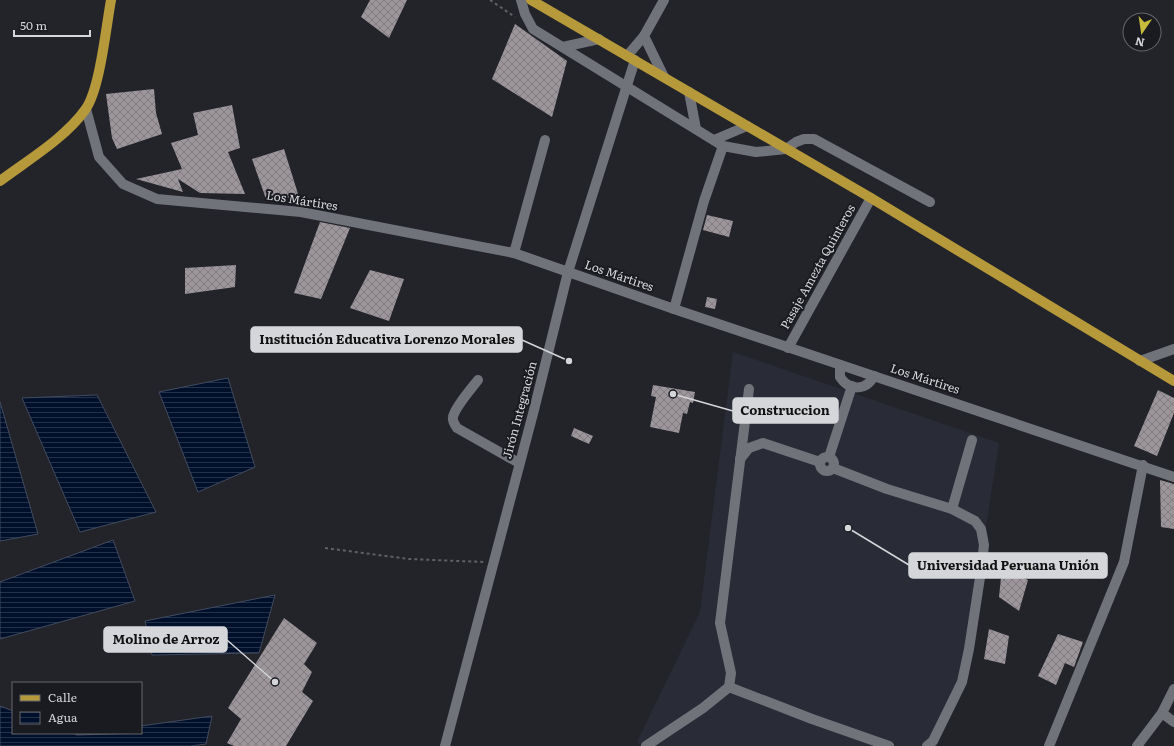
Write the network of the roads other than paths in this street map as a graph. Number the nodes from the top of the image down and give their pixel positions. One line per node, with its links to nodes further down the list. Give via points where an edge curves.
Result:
1 (110, 0): 12 (main road, via 96,86)
2 (522, 0): 7 (street, via 525,14 533,28)
3 (531, 0): 6 (main road)
4 (664, 0): 5 (street)
5 (644, 36): 8 (street); 9 (street)
6 (599, 39): 7 (street); 8 (main road)
7 (563, 47): 10 (street)
8 (631, 58): 9 (main road); 10 (street, Jirón Integración)
9 (664, 77): 11 (main road)
10 (627, 87): 14 (street); 23 (street, Jirón Integración)
11 (689, 92): 13 (main road); 14 (street)
12 (86, 109): 19 (main road, via 70,128); 22 (street, Los Mártires, via 98,157 123,184 157,199 301,212)
13 (747, 126): 16 (street); 18 (main road)
14 (696, 129): 16 (street)
15 (545, 140): 22 (street)
16 (714, 140): 17 (street)
17 (723, 146): 18 (street, via 756,152); 24 (street, via 704,201)
18 (786, 150): 20 (main road); 21 (street, via 796,142 814,139)
19 (0, 180)
20 (871, 198): 25 (street, Pasaje Amezta Quinteros); 27 (main road)
21 (930, 202)
22 (514, 253): 23 (street, Los Mártires)
23 (568, 272): 24 (street, Los Mártires); 38 (street, Jirón Integración)
24 (674, 309): 25 (street, Los Mártires)
25 (788, 348): 28 (street, Los Mártires)
26 (1172, 351): 27 (street)
27 (1140, 360): 31 (main road)
28 (840, 365): 29 (street, Los Mártires); 32 (street, via 840,377)
29 (874, 376): 32 (street, via 865,387); 39 (street, Los Mártires)
30 (478, 380): 38 (street, via 455,412 452,418 454,424)
31 (1174, 381)
32 (852, 386): 35 (street)
33 (749, 389): 36 (street)
34 (972, 440): 42 (street)
35 (829, 457): 37 (street, via 823,458); 40 (street, via 834,461)
36 (740, 460): 37 (street, via 749,448 763,444); 43 (street, via 720,623 731,673)
37 (820, 462): 40 (street, via 824,470)
38 (519, 463): 47 (street, Jirón Integración)
39 (1142, 465): 41 (street, Los Mártires); 51 (street, via 1124,562)
40 (833, 468): 42 (street, via 887,489)
41 (1174, 477)
42 (952, 509): 50 (street, via 978,524 983,534 982,558 962,682 933,741)
43 (729, 687): 48 (street, via 703,708); 49 (street)
44 (1174, 689): 45 (street)
45 (1162, 713): 46 (street); 52 (street)
46 (1174, 722)
47 (445, 746)
48 (646, 746)
49 (889, 746)
50 (927, 746)
51 (1048, 746)
52 (1137, 746)

